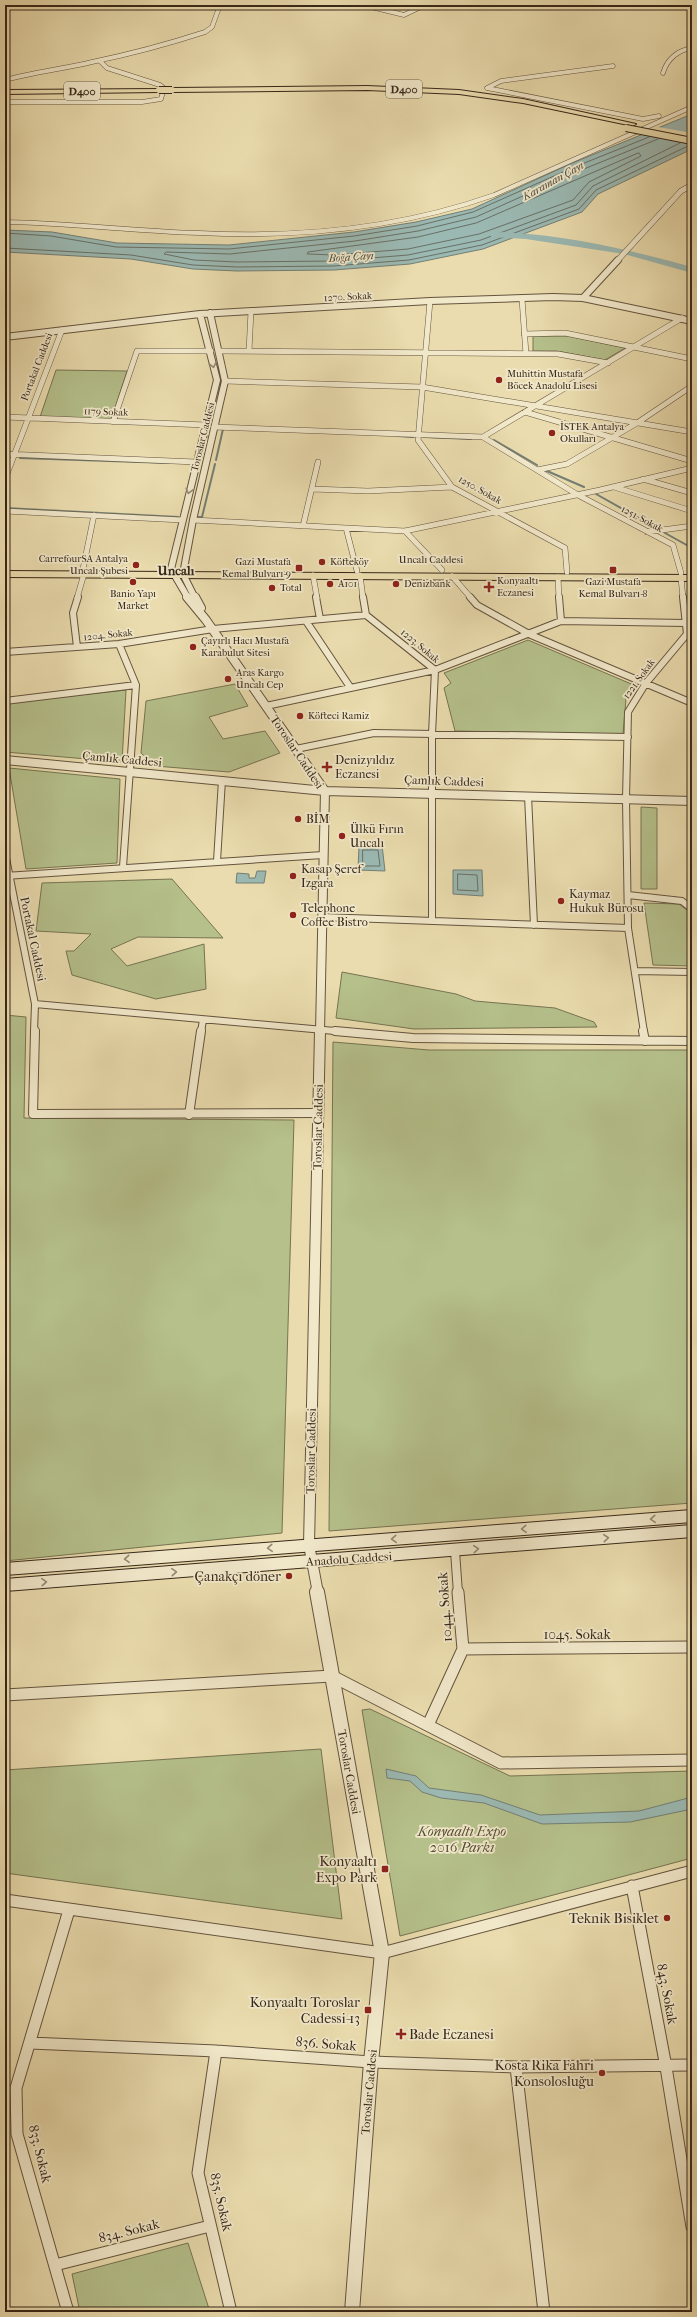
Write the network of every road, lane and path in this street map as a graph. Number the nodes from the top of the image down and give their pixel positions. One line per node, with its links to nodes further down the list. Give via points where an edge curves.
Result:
1 (220, 5): 7 (street, via 210,30 163,46)
2 (363, 5): 3 (street, via 404,15)
3 (425, 5)
4 (687, 5): 5 (street)
5 (692, 8)
6 (692, 48): 9 (street, via 677,52 664,64)
7 (100, 61): 10 (street, via 36,71); 14 (street, via 107,68 160,85 164,88 161,98 142,102)
8 (613, 66): 15 (street, via 501,81 487,88 643,119 651,119)
9 (663, 73)
10 (5, 80)
11 (5, 92): 12 (highway, D400)
12 (158, 93): 13 (highway, D400); 17 (highway, D400, via 455,95)
13 (5, 97)
14 (5, 102)
15 (692, 103)
16 (692, 107): 21 (street, via 491,195 425,217 311,232 273,233 192,233 88,224)
17 (630, 126): 18 (highway, D400); 19 (highway, D400, bridge)
18 (692, 136)
19 (692, 141)
20 (692, 185): 22 (street, via 681,191)
21 (5, 222)
22 (583, 298): 23 (street, 1270. Sokak); 28 (street, 1270. Sokak)
23 (522, 299): 24 (street, 1270. Sokak); 31 (street)
24 (430, 301): 25 (street, 1270. Sokak); 37 (street)
25 (251, 311): 27 (street, 1270. Sokak); 36 (street)
26 (200, 314): 27 (street, 1270. Sokak); 30 (street, 1270. Sokak); 34 (street, Toroslar Caddesi, via 201,326)
27 (210, 314): 35 (street, Toroslar Caddesi)
28 (682, 318): 29 (street, 1270. Sokak); 33 (street)
29 (692, 321)
30 (62, 330): 32 (street, 1270. Sokak); 48 (street, Portakal Caddesi)
31 (524, 334): 33 (street, via 565,334); 38 (street)
32 (5, 337)
33 (636, 346): 39 (street); 40 (street)
34 (210, 351): 41 (street, Toroslar Caddesi, one-way to 41); 49 (street, via 137,351)
35 (219, 351): 36 (street); 42 (street, Toroslar Caddesi)
36 (249, 351): 37 (street)
37 (425, 353): 38 (street); 44 (street)
38 (526, 354): 40 (street, via 558,354)
39 (692, 359)
40 (608, 363): 45 (street)
41 (217, 380): 42 (street); 51 (street, Toroslar Caddesi)
42 (225, 381): 44 (street); 52 (street, Toroslar Caddesi)
43 (692, 386): 50 (street)
44 (422, 387): 45 (street); 54 (street)
45 (535, 406): 46 (street); 50 (street)
46 (525, 412): 55 (street); 56 (street)
47 (5, 417): 48 (street, 1179 Sokak)
48 (28, 418): 49 (street, 1179 Sokak); 58 (street, Portakal Caddesi)
49 (113, 422): 51 (street, 1179 Sokak)
50 (636, 423): 53 (street); 56 (street)
51 (206, 425): 60 (street, Toroslar Caddesi)
52 (214, 427): 54 (street); 76 (street, Toroslar Caddesi)
53 (692, 432)
54 (418, 435): 55 (street); 66 (street, 1250. Sokak, via 418,440)
55 (483, 437): 63 (street)
56 (613, 438): 59 (street); 63 (street, via 567,464)
57 (5, 454): 58 (street)
58 (14, 454): 60 (street); 64 (street, Portakal Caddesi)
59 (692, 461)
60 (196, 462): 75 (street, Toroslar Caddesi, one-way to 75)
61 (318, 462): 68 (street)
62 (692, 468): 65 (street)
63 (537, 470): 70 (street)
64 (5, 479)
65 (642, 479): 67 (street); 69 (street)
66 (452, 487): 68 (street, via 368,492); 73 (street, 1250. Sokak)
67 (613, 487): 70 (street); 72 (street)
68 (312, 489): 77 (street)
69 (692, 493)
70 (578, 495): 73 (street); 81 (street, 1251. Sokak)
71 (5, 511): 74 (street)
72 (692, 511)
73 (499, 512): 80 (street); 87 (street, 1250. Sokak, via 565,548)
74 (94, 515): 75 (street); 86 (street)
75 (182, 520): 76 (street); 84 (street, Toroslar Caddesi)
76 (193, 520): 77 (street); 85 (street, Toroslar Caddesi)
77 (303, 526): 79 (street)
78 (692, 526): 81 (street)
79 (346, 528): 80 (street); 88 (street)
80 (405, 531): 83 (street)
81 (647, 532): 93 (street, 1251. Sokak, via 673,545)
82 (5, 569): 86 (main road)
83 (442, 570): 87 (main road, Uncalı Caddesi); 88 (main road, Uncalı Caddesi)
84 (171, 571): 85 (main road); 86 (main road); 98 (street, Toroslar Caddesi)
85 (183, 571): 88 (main road, Uncalı Caddesi); 91 (main road, Uncalı Caddesi); 98 (street, Toroslar Caddesi)
86 (83, 572): 90 (main road); 105 (street, via 73,613)
87 (567, 572): 93 (main road, Uncalı Caddesi)
88 (358, 573): 91 (main road, Uncalı Caddesi); 92 (main road, Uncalı Caddesi); 96 (street)
89 (692, 573): 93 (main road, Uncalı Caddesi)
90 (5, 574)
91 (313, 575): 97 (street)
92 (452, 576): 94 (main road, Uncalı Caddesi); 103 (street, via 476,604)
93 (681, 576): 94 (main road, Uncalı Caddesi); 95 (main road, Uncalı Caddesi); 101 (street, 1221. Sokak)
94 (558, 577): 100 (street)
95 (692, 578)
96 (366, 615): 97 (street, 1204. Sokak); 107 (street, 1223. Sokak)
97 (320, 619): 99 (street, 1204. Sokak)
98 (206, 620): 102 (street, Toroslar Caddesi)
99 (306, 621): 102 (street, 1204. Sokak); 110 (street)
100 (561, 621): 101 (street); 103 (street)
101 (686, 624): 108 (street, 1221. Sokak, via 687,634)
102 (213, 629): 104 (street, 1204. Sokak); 113 (street, Toroslar Caddesi)
103 (531, 634): 107 (street); 108 (street)
104 (119, 644): 105 (street, 1204. Sokak); 109 (street)
105 (77, 647): 106 (street, 1204. Sokak)
106 (5, 652)
107 (435, 670): 110 (street); 114 (street, 1223. Sokak)
108 (646, 684): 112 (street); 115 (street, 1221. Sokak, via 628,712)
109 (136, 685): 111 (street); 118 (street)
110 (350, 687): 113 (street)
111 (5, 701)
112 (692, 703)
113 (266, 706): 116 (street, Toroslar Caddesi)
114 (432, 734): 115 (street); 116 (street, via 374,733); 121 (street, 1223. Sokak)
115 (628, 737): 123 (street, 1221. Sokak)
116 (296, 749): 120 (street, Toroslar Caddesi)
117 (5, 760): 118 (street, Çamlık Caddesi)
118 (129, 771): 119 (street, Çamlık Caddesi); 128 (street)
119 (222, 780): 120 (street, Çamlık Caddesi); 127 (street)
120 (325, 791): 121 (street, Çamlık Caddesi); 126 (street, Toroslar Caddesi)
121 (432, 793): 122 (street, Çamlık Caddesi); 133 (street, 1223. Sokak)
122 (528, 796): 123 (street, Çamlık Caddesi); 134 (street)
123 (626, 799): 124 (street, Çamlık Caddesi); 130 (street, 1221. Sokak)
124 (692, 800)
125 (5, 853): 129 (street, Portakal Caddesi)
126 (323, 855): 127 (street); 132 (street, Toroslar Caddesi)
127 (217, 861): 128 (street)
128 (123, 867): 129 (street)
129 (7, 876): 138 (street, Portakal Caddesi)
130 (628, 895): 131 (street, via 682,901); 135 (street, 1221. Sokak)
131 (692, 909)
132 (322, 918): 133 (street); 140 (street, Toroslar Caddesi)
133 (432, 920): 134 (street)
134 (534, 925): 135 (street)
135 (628, 928): 136 (street, 1221. Sokak)
136 (635, 971): 137 (street); 141 (street, 1221. Sokak)
137 (692, 972)
138 (35, 1004): 139 (street); 144 (street, Portakal Caddesi, via 32,1114)
139 (203, 1020): 140 (street); 144 (street)
140 (320, 1030): 141 (street, via 413,1038); 143 (street, Toroslar Caddesi)
141 (645, 1040): 142 (street)
142 (692, 1041)
143 (318, 1113): 144 (street); 147 (street, Toroslar Caddesi)
144 (189, 1114)
145 (692, 1516): 147 (main road, Anadolu Caddesi, one-way to 147)
146 (692, 1531): 148 (main road, Anadolu Caddesi, one-way to 146)
147 (309, 1545): 149 (street, Toroslar Caddesi); 150 (main road, Anadolu Caddesi, one-way to 150)
148 (455, 1551): 149 (main road, Anadolu Caddesi); 153 (street, 1044. Sokak)
149 (312, 1562): 151 (main road, Anadolu Caddesi, one-way to 149); 154 (street, Toroslar Caddesi)
150 (5, 1569)
151 (5, 1585)
152 (692, 1647): 153 (street, 1045. Sokak)
153 (463, 1649): 156 (street, 1044. Sokak)
154 (332, 1676): 155 (street); 156 (street); 162 (street, Toroslar Caddesi)
155 (5, 1695)
156 (428, 1725): 157 (street, via 501,1763)
157 (692, 1760)
158 (692, 1871): 159 (street)
159 (632, 1886): 162 (street); 167 (street, 843. Sokak)
160 (5, 1900): 161 (street)
161 (69, 1910): 162 (street); 163 (street, 833. Sokak)
162 (382, 1953): 165 (street, Toroslar Caddesi)
163 (30, 2043): 164 (street, 836. Sokak); 171 (street, 833. Sokak, via 16,2088 17,2134)
164 (216, 2051): 165 (street, 836. Sokak); 169 (street, 835. Sokak, via 198,2173)
165 (371, 2062): 168 (street, 836. Sokak); 174 (street, Toroslar Caddesi)
166 (692, 2065): 167 (street, 836. Sokak)
167 (666, 2067): 168 (street, 836. Sokak); 170 (street, 843. Sokak)
168 (516, 2068): 175 (street)
169 (210, 2226): 171 (street, 834. Sokak); 173 (street, 835. Sokak)
170 (692, 2226)
171 (55, 2265): 172 (street, 833. Sokak)
172 (68, 2312)
173 (231, 2312)
174 (352, 2312)
175 (544, 2312)

